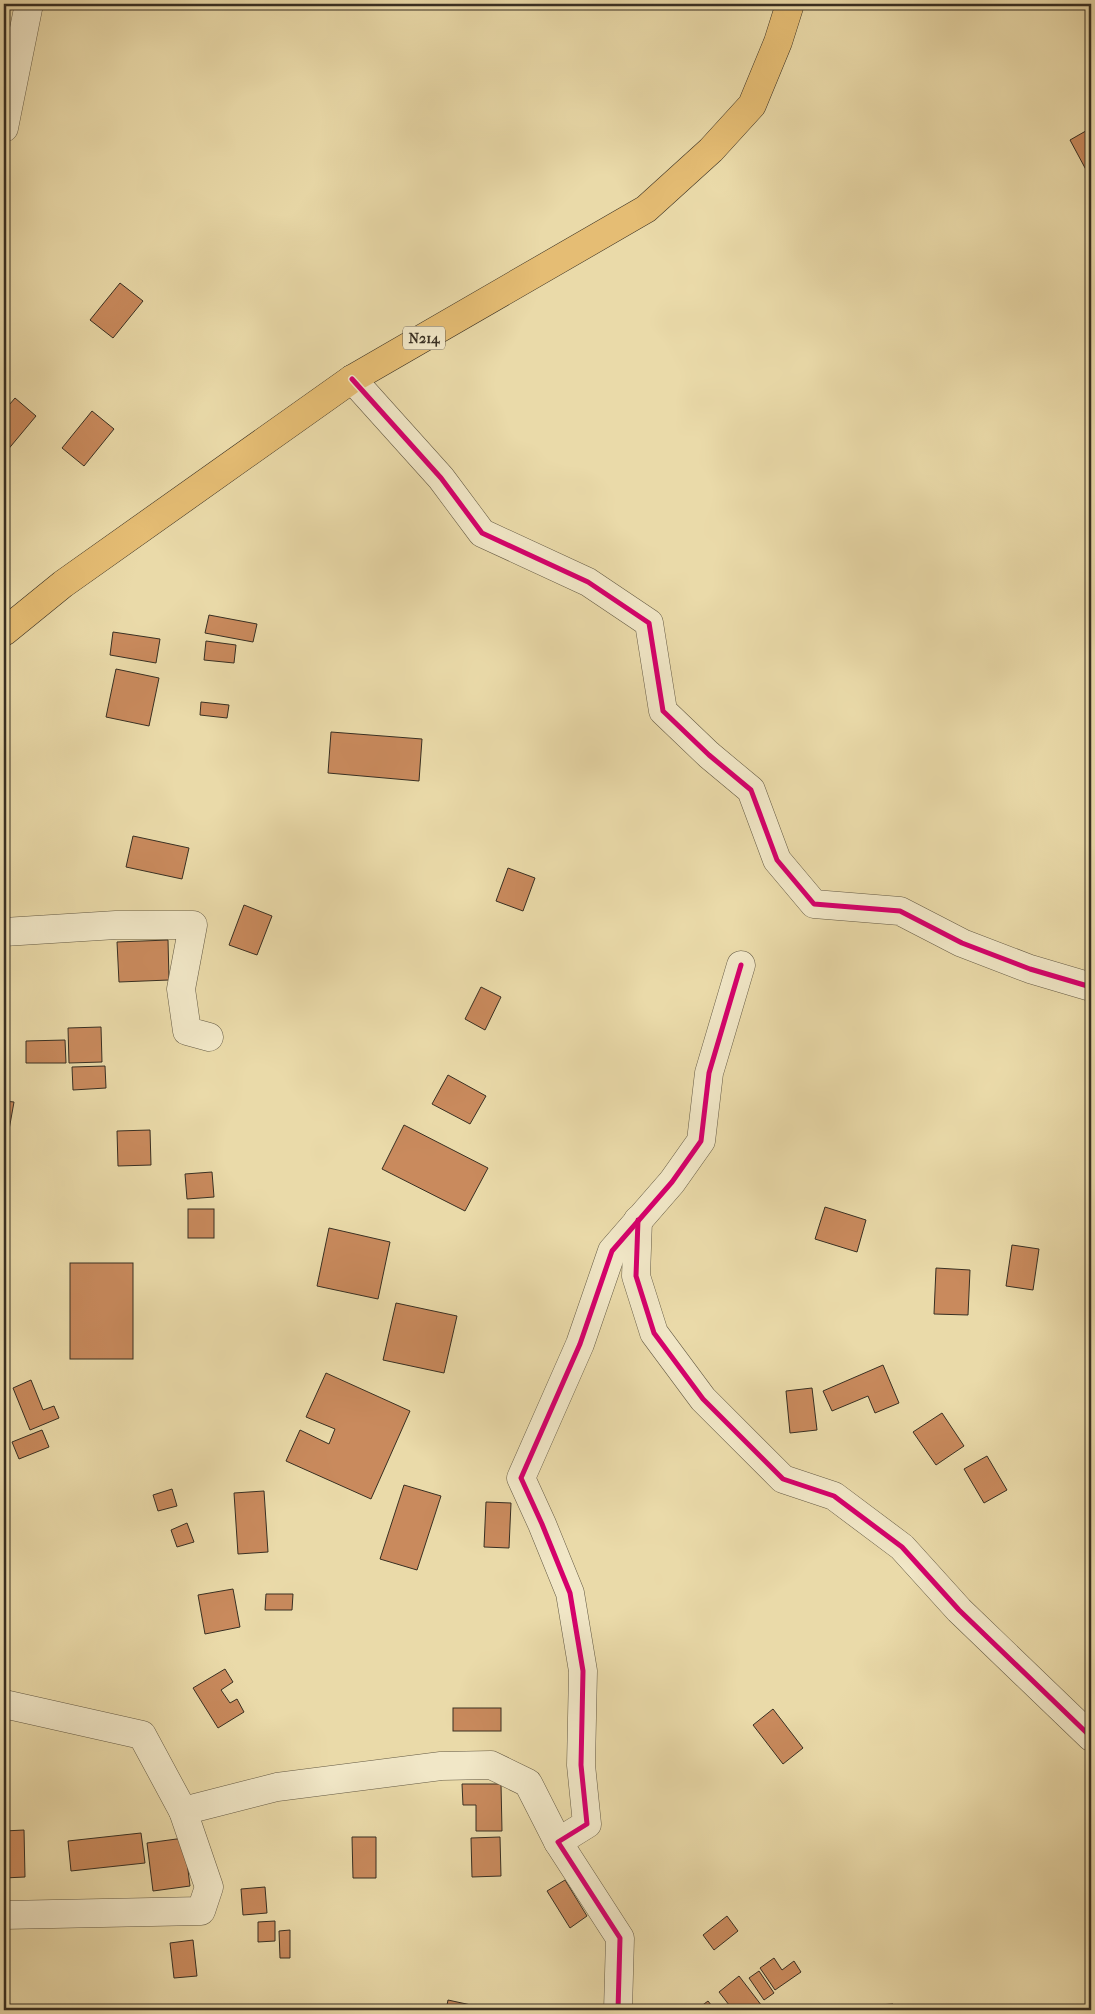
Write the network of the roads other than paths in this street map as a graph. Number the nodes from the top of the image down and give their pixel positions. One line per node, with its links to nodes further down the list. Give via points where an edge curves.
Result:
1 (29, 4): 3 (street)
2 (790, 4): 4 (highway, N214, via 752,105 712,150 646,209)
3 (4, 128)
4 (352, 379): 5 (highway, N214, via 63,584); 8 (street, via 441,478 482,533 588,582 649,623 662,711 751,790 777,860 814,904 900,911 962,943)
5 (4, 632)
6 (4, 932): 9 (street, via 116,925 193,925 181,988 187,1031)
7 (741, 966): 10 (street, via 708,1073 701,1141 672,1182)
8 (1091, 988)
9 (209, 1037)
10 (638, 1220): 12 (street, via 636,1276 654,1333 703,1399 783,1479 834,1496 902,1547 959,1610); 14 (street, via 612,1251 580,1344 521,1478 570,1593 583,1671 581,1765 587,1824)
11 (4, 1704): 13 (street, via 142,1735)
12 (1091, 1737)
13 (183, 1811): 14 (street, via 277,1787 441,1766 491,1765 528,1783); 15 (street, via 209,1887 201,1911)
14 (558, 1842): 16 (street, via 620,1938)
15 (4, 1915)
16 (618, 2010)

